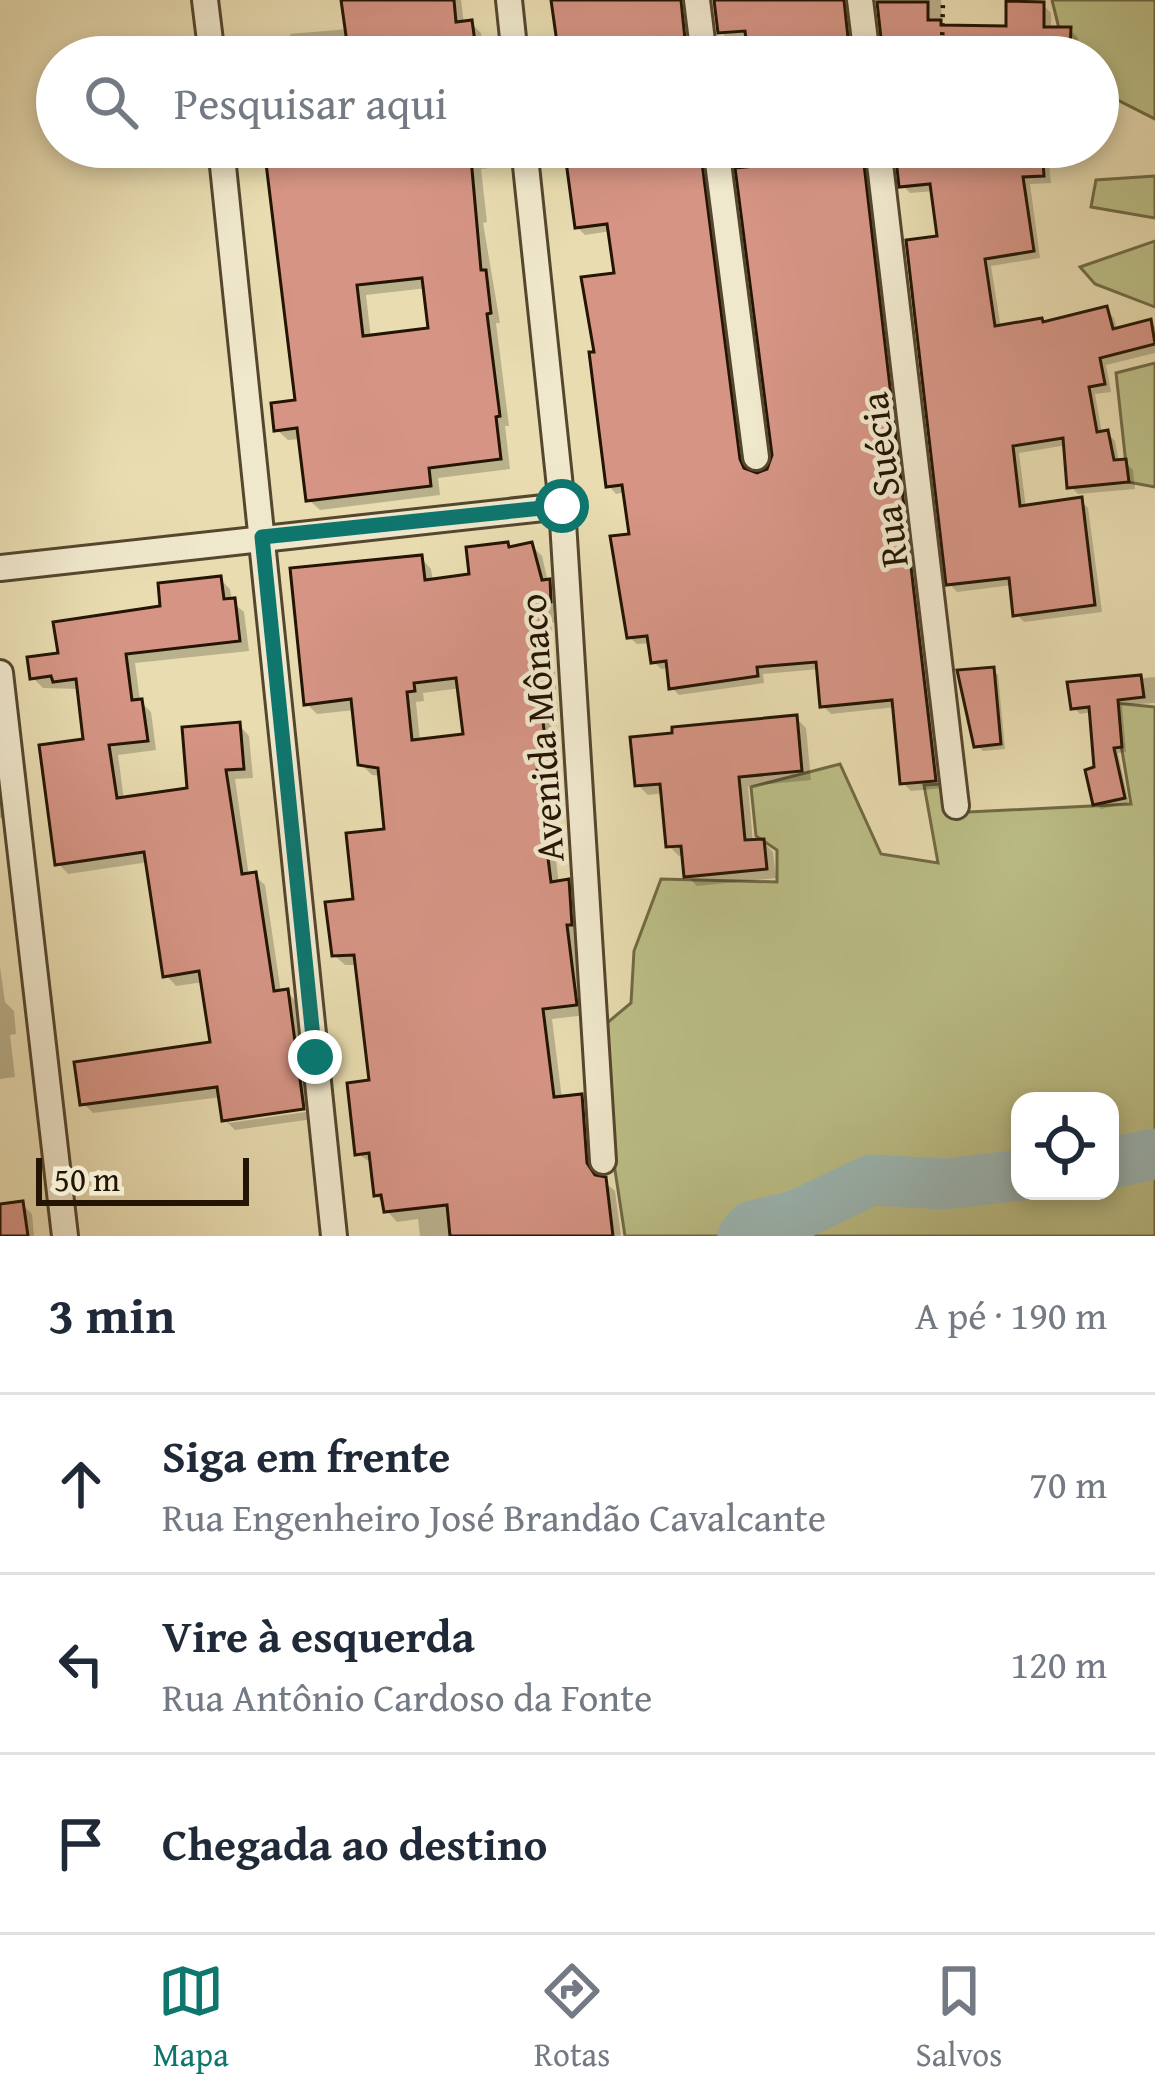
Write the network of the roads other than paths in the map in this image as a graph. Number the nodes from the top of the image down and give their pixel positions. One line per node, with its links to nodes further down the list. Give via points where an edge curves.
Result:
1 (206, 0): 5 (street)
2 (508, 0): 6 (street)
3 (697, 0): 7 (street)
4 (860, 0): 8 (street)
5 (210, 36)
6 (512, 36)
7 (701, 36)
8 (865, 36)
9 (223, 168): 15 (street)
10 (526, 168): 14 (street, Avenida Mônaco)
11 (719, 168): 13 (street)
12 (880, 168): 18 (street, Rua Suécia)
13 (756, 457)
14 (562, 506): 15 (street); 19 (street, Avenida Mônaco)
15 (262, 537): 16 (street); 21 (street)
16 (0, 568)
17 (0, 673): 20 (street)
18 (956, 806)
19 (603, 1161)
20 (65, 1236)
21 (334, 1236)

